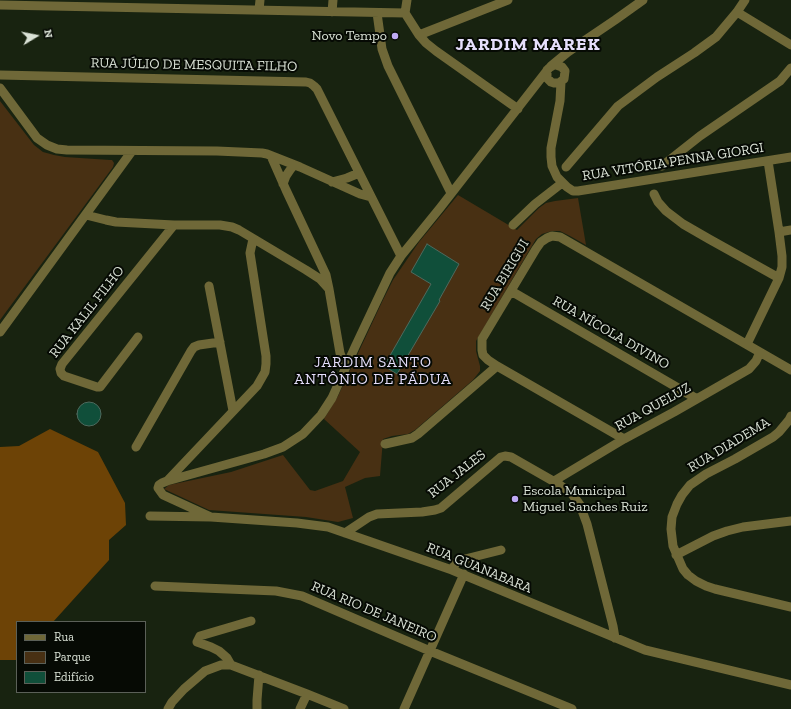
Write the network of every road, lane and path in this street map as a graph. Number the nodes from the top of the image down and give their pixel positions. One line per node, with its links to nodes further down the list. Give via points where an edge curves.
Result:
1 (260, 0): 10 (street)
2 (333, 0): 11 (street)
3 (407, 0): 14 (street)
4 (508, 0): 15 (street)
5 (643, 0): 17 (street)
6 (745, 0): 12 (street)
7 (85, 3): 8 (street); 9 (street)
8 (191, 4): 10 (street)
9 (0, 5)
10 (259, 10): 11 (street)
11 (332, 12): 13 (street)
12 (737, 12): 16 (street); 31 (street, via 716,37 618,106)
13 (377, 13): 14 (street); 37 (street, via 382,49 388,66)
14 (405, 13): 15 (street)
15 (419, 35): 25 (street, via 436,51)
16 (791, 45)
17 (568, 52): 18 (street); 20 (street)
18 (549, 68): 20 (street, via 559,65); 22 (street, via 547,75); 23 (street)
19 (791, 68): 33 (street, via 780,81 700,136)
20 (565, 71): 22 (street, via 564,79)
21 (0, 75): 32 (street, RUA JÚLIO DE MESQUITA FILHO, via 310,83 317,89)
22 (555, 82): 23 (street, via 541,80); 35 (street, via 560,101 551,157 552,166)
23 (535, 86): 25 (street)
24 (0, 88): 26 (street, via 37,138 46,145 67,150)
25 (518, 109): 37 (street)
26 (132, 151): 27 (street, via 217,151 262,153); 40 (street)
27 (271, 156): 30 (street); 36 (street)
28 (791, 157): 29 (street, RUA VITÓRIA PENNA GIORGI)
29 (768, 161): 33 (street, RUA VITÓRIA PENNA GIORGI); 44 (street)
30 (294, 165): 34 (street); 36 (street)
31 (566, 167)
32 (358, 172): 34 (street); 39 (street, RUA JÚLIO DE MESQUITA FILHO)
33 (643, 181): 35 (street, RUA VITÓRIA PENNA GIORGI, via 578,191 567,188)
34 (332, 182): 39 (street)
35 (562, 183): 42 (street)
36 (283, 184): 46 (street)
37 (451, 193): 47 (street)
38 (654, 194): 49 (street, via 666,211 683,224)
39 (371, 197): 47 (street, RUA JÚLIO DE MESQUITA FILHO)
40 (86, 215): 41 (street, via 116,222); 53 (street)
41 (174, 225): 45 (street, via 225,225 240,230); 55 (street, RUA KALIL FILHO, via 62,364 60,373 100,387)
42 (513, 225)
43 (791, 230): 44 (street)
44 (779, 232): 49 (street, via 782,267)
45 (253, 239): 48 (street); 64 (street, via 250,253 266,364 260,381)
46 (316, 253): 48 (street); 51 (street)
47 (401, 256): 58 (street, via 390,273)
48 (306, 270): 51 (street)
49 (779, 278): 57 (street)
50 (209, 286): 56 (street)
51 (329, 288): 54 (street)
52 (511, 291): 57 (street, RUA BIRIGUI, via 542,242 552,236 560,236); 61 (street, RUA BIRIGUI, via 482,339 484,355); 63 (street, RUA NÍCOLA DIVINO)
53 (0, 332)
54 (337, 336): 58 (street); 60 (street, via 341,357)
55 (138, 337)
56 (220, 342): 64 (street); 68 (street, via 194,347)
57 (747, 344): 59 (street, RUA BIRIGUI)
58 (355, 347): 60 (street)
59 (760, 352): 62 (street, RUA BIRIGUI); 63 (street, RUA QUELUZ, via 749,370)
60 (347, 364): 69 (street, via 332,398 321,415 293,441 264,454)
61 (497, 366): 66 (street, RUA BIRIGUI); 67 (street, via 418,434 412,438)
62 (791, 370)
63 (697, 398): 66 (street, RUA QUELUZ)
64 (232, 411): 69 (street)
65 (790, 419): 76 (street, RUA DIADEMA, via 773,437 690,485 679,500 672,517 671,529)
66 (624, 439): 70 (street, RUA QUELUZ)
67 (385, 444)
68 (136, 448)
69 (167, 481): 72 (street, via 158,488 163,494)
70 (554, 482): 74 (street, RUA JALES, via 516,459 505,456 441,508 422,512 377,514); 82 (street, RUA JALES, via 572,494 588,524)
71 (150, 516): 72 (street, RUA GUANABARA)
72 (211, 517): 74 (street, RUA GUANABARA, via 310,524)
73 (791, 521): 76 (street, via 727,531)
74 (345, 533): 77 (street, RUA GUANABARA)
75 (501, 550): 77 (street, via 457,561)
76 (676, 555): 80 (street, RUA DIADEMA, via 688,575 706,586)
77 (452, 570): 78 (street, RUA GUANABARA)
78 (464, 574): 82 (street, RUA GUANABARA); 83 (street)
79 (155, 586): 83 (street, RUA RIO DE JANEIRO, via 276,591 297,595)
80 (791, 607)
81 (251, 621): 84 (street, via 200,636 197,642 219,651)
82 (615, 638): 86 (street, RUA GUANABARA, via 644,650)
83 (430, 651): 92 (street); 93 (street, RUA RIO DE JANEIRO)
84 (231, 665): 85 (street); 88 (street, via 221,665 205,671 184,689)
85 (259, 675): 87 (street); 89 (street)
86 (791, 685)
87 (307, 694): 90 (street); 91 (street)
88 (168, 709)
89 (257, 709)
90 (300, 709)
91 (344, 709)
92 (404, 709)
93 (572, 709)

